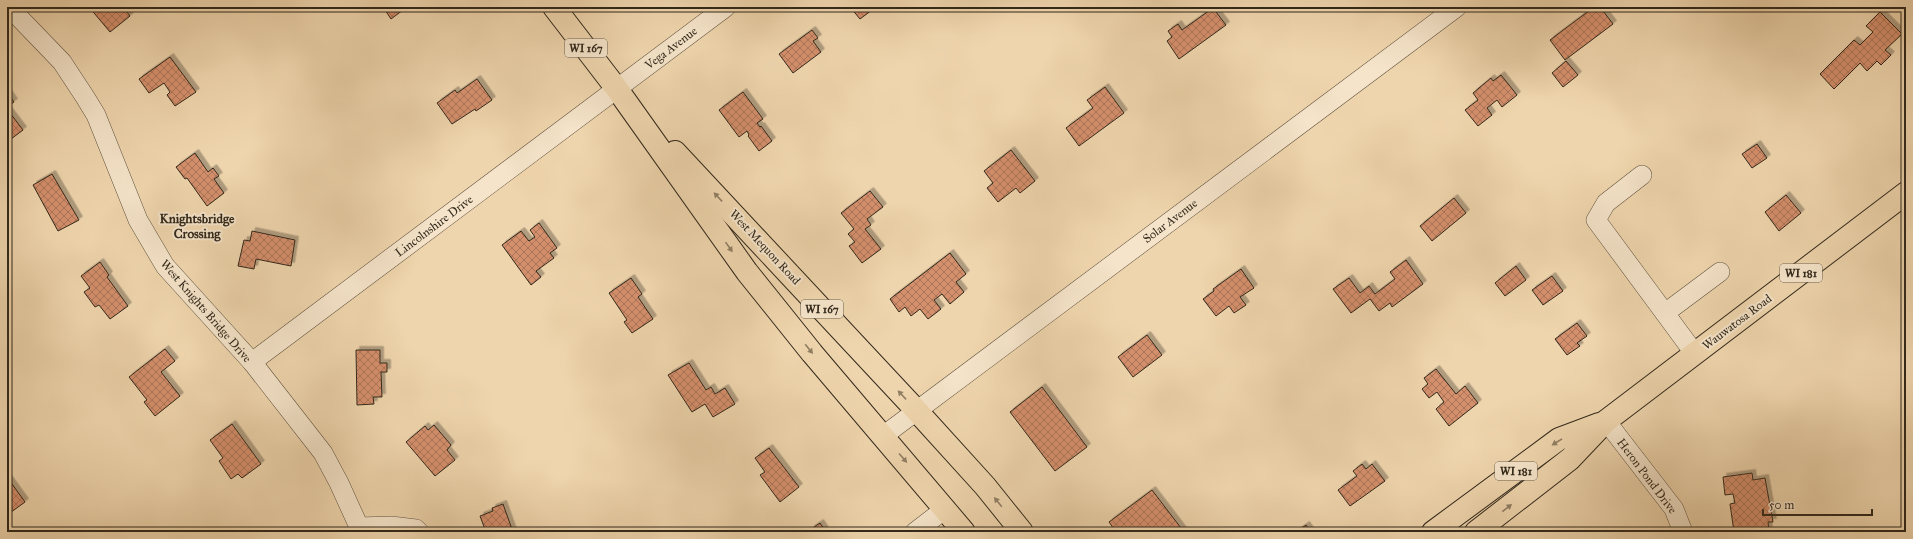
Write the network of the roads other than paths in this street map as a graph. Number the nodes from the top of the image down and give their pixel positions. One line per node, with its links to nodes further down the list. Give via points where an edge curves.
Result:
1 (9, 7): 11 (street, West Knights Bridge Drive, via 62,62 96,115 138,220 165,266)
2 (554, 7): 5 (main road, West Mequon Road / WI 167)
3 (726, 7): 5 (street, Vega Avenue)
4 (1457, 7): 12 (street, Solar Avenue)
5 (617, 89): 11 (street, Lincolnshire Drive); 12 (main road, West Mequon Road / WI 167, one-way to 5); 14 (main road, West Mequon Road / WI 167, one-way to 14, via 747,272)
6 (1642, 175): 9 (street, via 1606,203 1596,220)
7 (1906, 193): 10 (main road, Wauwatosa Road / WI 181)
8 (1720, 272): 9 (street)
9 (1665, 313): 10 (street)
10 (1695, 354): 13 (main road, Wauwatosa Road / WI 181)
11 (252, 362): 16 (street, West Knights Bridge Drive, via 323,453 340,483)
12 (916, 410): 14 (street, Solar Avenue); 20 (main road, West Mequon Road / WI 167, one-way to 12, via 985,486)
13 (1606, 422): 21 (main road, Wauwatosa Road / WI 181, one-way to 21, via 1559,439); 22 (main road, Wauwatosa Road / WI 181, one-way to 13, via 1570,459); 23 (street, Heron Pond Drive, via 1674,509)
14 (883, 436): 15 (main road, West Mequon Road / WI 167, one-way to 15)
15 (946, 509): 18 (street); 19 (main road, West Mequon Road / WI 167)
16 (360, 529): 17 (street, via 391,526 416,529)
17 (419, 532)
18 (915, 532)
19 (964, 532)
20 (1022, 532)
21 (1433, 532)
22 (1476, 532)
23 (1683, 532)

